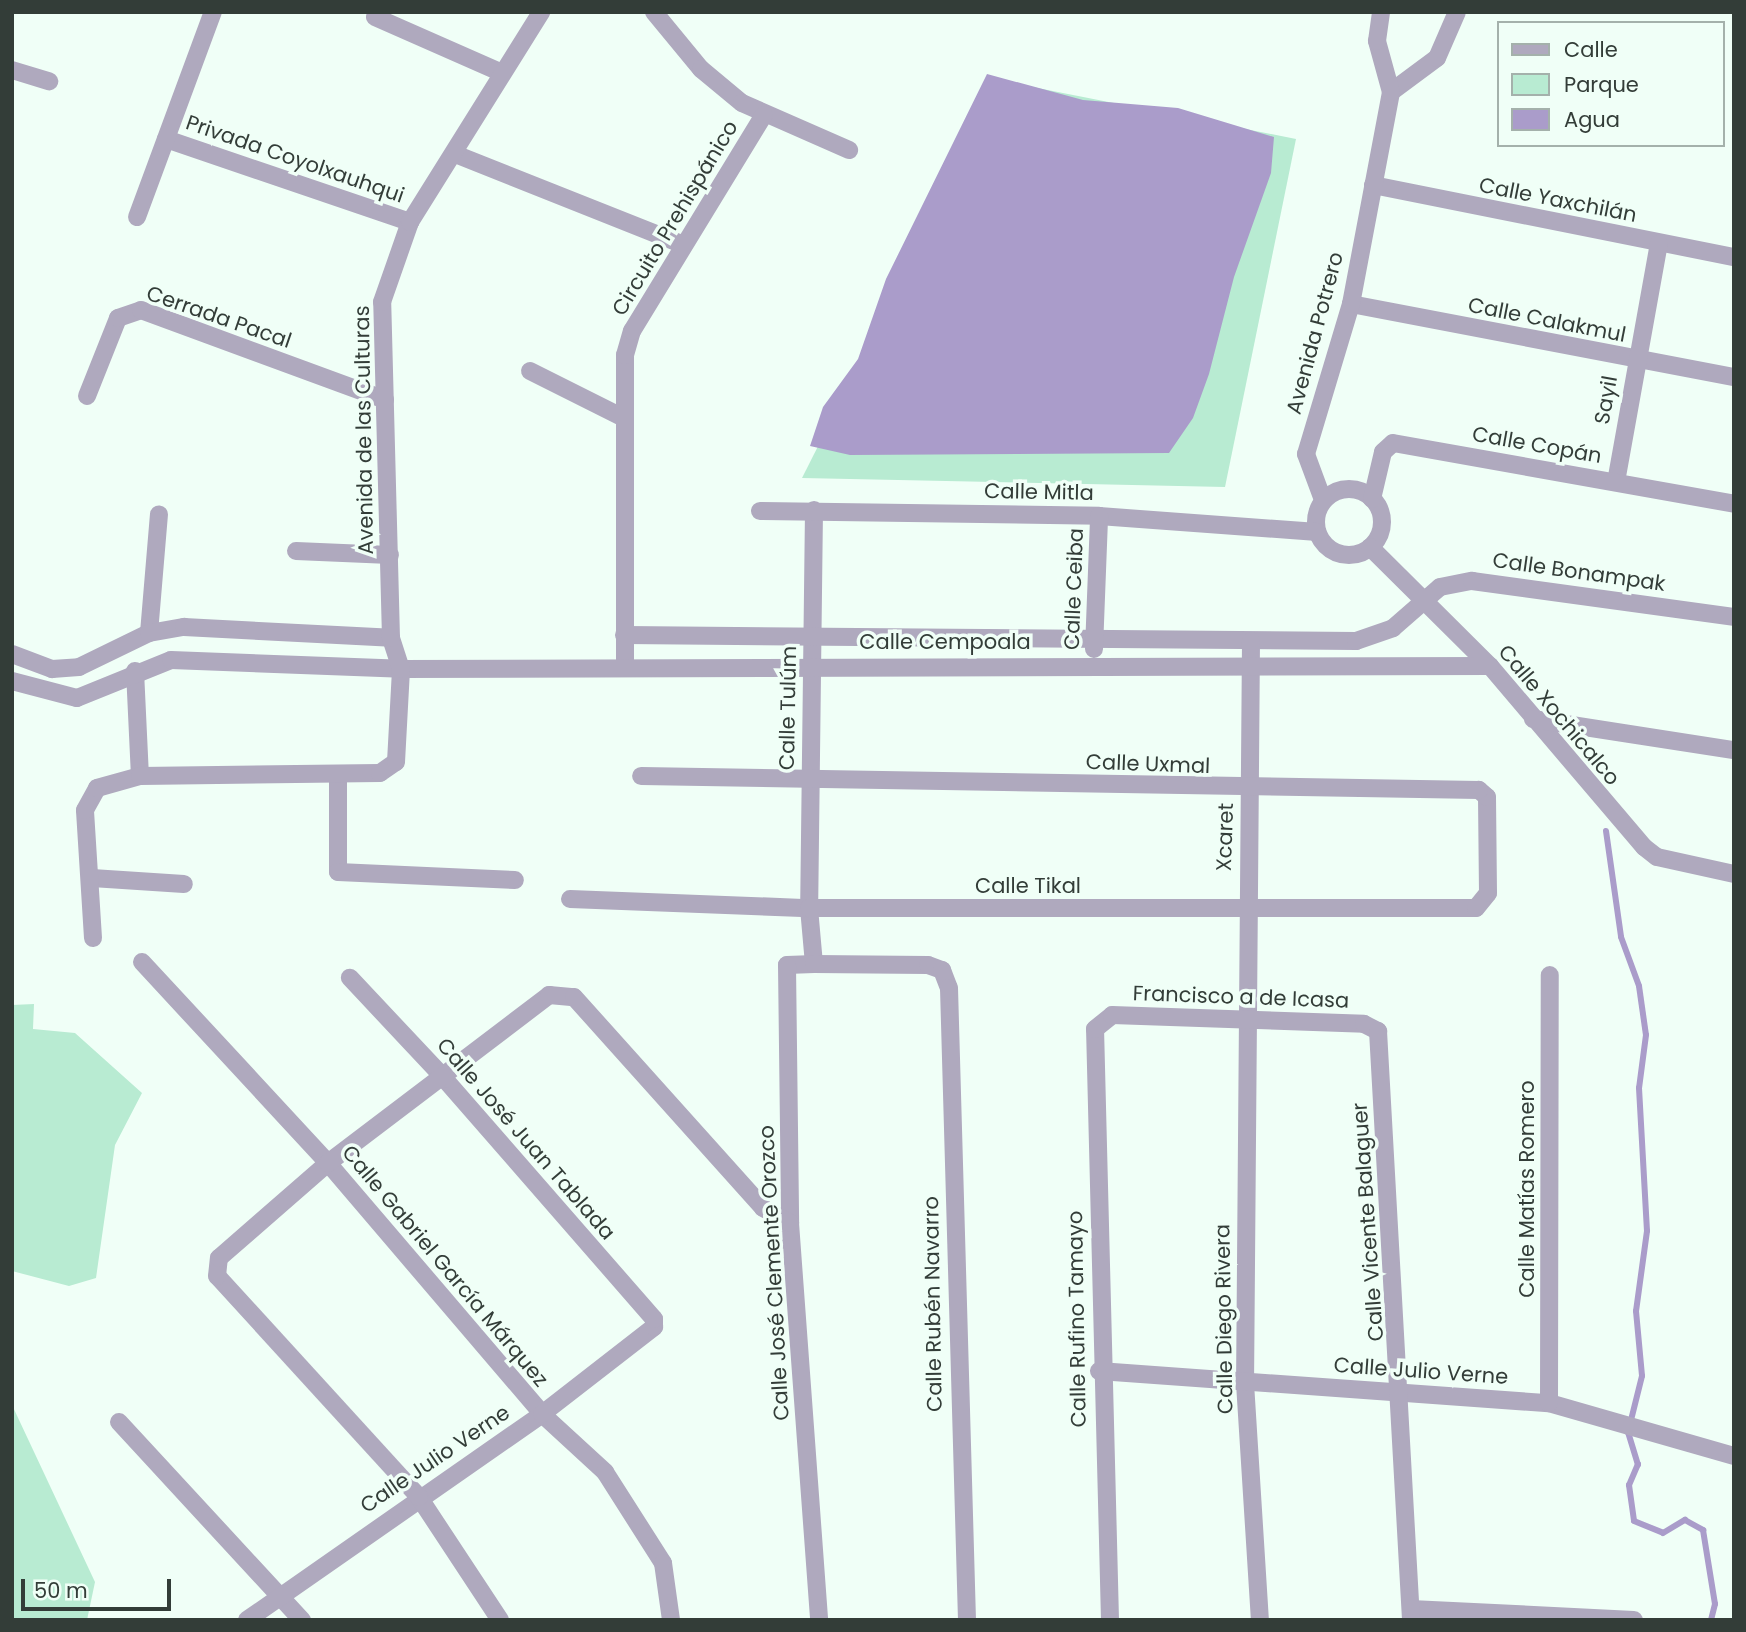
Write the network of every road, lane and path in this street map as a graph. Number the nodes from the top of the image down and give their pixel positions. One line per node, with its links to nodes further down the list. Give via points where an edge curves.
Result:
1 (213, 12): 12 (street, Privada Coyolxauhqui)
2 (541, 12): 8 (street, Avenida de las Culturas)
3 (654, 12): 11 (street, Circuito Prehispánico, via 701,69)
4 (1381, 12): 10 (street, Avenida Potrero, via 1377,41)
5 (1457, 12): 10 (street, via 1437,58)
6 (375, 18): 8 (street)
7 (12, 70): 9 (street)
8 (502, 73): 14 (street, Avenida de las Culturas)
9 (49, 81)
10 (1391, 92): 15 (street, Avenida Potrero)
11 (764, 115): 13 (street); 19 (street, Circuito Prehispánico)
12 (166, 139): 16 (street, Privada Coyolxauhqui); 17 (street, Privada Coyolxauhqui)
13 (849, 150)
14 (455, 154): 17 (street, Avenida de las Culturas); 19 (street)
15 (1373, 186): 18 (street, Calle Yaxchilán); 21 (street, Avenida Potrero)
16 (137, 217)
17 (410, 222): 26 (street, Avenida de las Culturas, via 382,302)
18 (1659, 244): 20 (street, Calle Yaxchilán); 22 (street, Sayil)
19 (684, 245): 27 (street, Circuito Prehispánico, via 632,331)
20 (1734, 257)
21 (1351, 304): 22 (street, Calle Calakmul); 30 (street, Avenida Potrero, via 1306,454)
22 (1636, 361): 24 (street, Calle Calakmul); 28 (street, Sayil)
23 (530, 371): 27 (street)
24 (1734, 377)
25 (88, 396): 26 (street, Cerrada Pacal, via 118,318 141,310)
26 (385, 400): 39 (street, Avenida de las Culturas)
27 (620, 416): 44 (street, Circuito Prehispánico)
28 (1616, 482): 29 (street, Calle Copán, via 1393,443 1383,452); 31 (street, Calle Copán)
29 (1372, 499): 30 (street, via 1343,489); 37 (street, via 1382,527)
30 (1323, 500): 36 (street)
31 (1734, 504)
32 (814, 510): 33 (street, Calle Mitla); 35 (street, Calle Mitla); 45 (street, Calle Tulúm)
33 (760, 511)
34 (159, 514): 43 (street)
35 (1099, 516): 36 (street, Calle Mitla); 46 (street, Calle Ceiba)
36 (1317, 532): 37 (street, via 1339,554)
37 (1370, 548): 40 (street, Calle Xochicalco)
38 (296, 551): 39 (street)
39 (390, 555): 47 (street, Avenida de las Culturas)
40 (1423, 602): 41 (street, Calle Bonampak, via 1440,587 1490,581); 48 (street, Calle Cempoala, via 1367,640); 54 (street, Calle Xochicalco)
41 (1734, 617)
42 (252, 631): 43 (street, via 184,627); 47 (street); 50 (street)
43 (149, 633): 49 (street, via 79,667 52,669)
44 (624, 635): 45 (street, Calle Cempoala); 53 (street, Circuito Prehispánico)
45 (811, 635): 46 (street, Calle Cempoala); 52 (street, Calle Tulúm)
46 (1093, 637): 48 (street, Calle Cempoala); 51 (street, Calle Ceiba)
47 (391, 638): 55 (street, Avenida de las Culturas)
48 (1251, 641): 56 (street, Xcaret)
49 (12, 654)
50 (251, 663): 55 (street); 57 (street, via 171,660)
51 (1095, 664): 52 (street, Calle Cempoala); 56 (street, Calle Cempoala)
52 (812, 665): 53 (street, Calle Cempoala); 64 (street, Calle Tulúm)
53 (625, 666): 55 (street, Calle Cempoala)
54 (1490, 666): 56 (street, Calle Cempoala); 59 (street, Calle Xochicalco)
55 (401, 668): 61 (street, Avenida de las Culturas, via 396,762 389,771)
56 (1248, 670): 65 (street, Xcaret)
57 (135, 671): 58 (street, via 78,698); 62 (street)
58 (12, 681)
59 (1533, 719): 60 (street); 66 (street, Calle Xochicalco, via 1644,847 1657,857)
60 (1734, 750)
61 (338, 774): 62 (street); 68 (street, via 338,872)
62 (140, 776): 67 (street, via 97,788 87,799)
63 (641, 776): 64 (street, Calle Uxmal)
64 (810, 777): 65 (street, Calle Uxmal); 72 (street, Calle Tulúm)
65 (1250, 790): 71 (street, Calle Uxmal, via 1485,792); 73 (street, Xcaret)
66 (1734, 874)
67 (92, 878): 69 (street); 74 (street)
68 (515, 880)
69 (184, 884)
70 (570, 899): 72 (street, Calle Tikal)
71 (1485, 903): 73 (street, Calle Tikal, via 1476,908)
72 (809, 908): 73 (street, Calle Tikal); 76 (street)
73 (1244, 909): 79 (street, Xcaret)
74 (93, 938)
75 (142, 962): 83 (street, Calle Gabriel García Márquez)
76 (814, 964): 84 (street, Calle José Clemente Orozco, via 787,965); 101 (street, Calle Rubén Navarro, via 928,965 942,970 948,988)
77 (1550, 975): 89 (street, Calle Matías Romero)
78 (349, 978): 82 (street, Calle José Juan Tablada)
79 (1246, 1017): 80 (street, Francisco a de Icasa); 81 (street, Francisco a de Icasa, via 1364,1024); 87 (street, Calle Diego Rivera)
80 (1101, 1019): 86 (street, Calle Rufino Tamayo, via 1096,1029)
81 (1378, 1031): 88 (street, Calle Vicente Balaguer)
82 (445, 1079): 83 (street); 84 (street, via 549,995 574,997 763,1208); 85 (street, Calle José Juan Tablada, via 654,1319)
83 (327, 1163): 90 (street, Calle Gabriel García Márquez); 93 (street, via 215,1266)
84 (790, 1223): 100 (street, Calle José Clemente Orozco)
85 (650, 1336): 90 (street, Calle Julio Verne)
86 (1099, 1371): 87 (street, Calle Julio Verne); 102 (street, Calle Rufino Tamayo)
87 (1245, 1383): 88 (street, Calle Julio Verne); 103 (street, Calle Diego Rivera)
88 (1402, 1392): 89 (street, Calle Julio Verne); 95 (street, Calle Vicente Balaguer)
89 (1549, 1403): 92 (street, Calle Julio Verne)
90 (541, 1414): 93 (street, Calle Julio Verne); 99 (street, Calle Gabriel García Márquez, via 605,1472 663,1563)
91 (119, 1422): 94 (street)
92 (1734, 1456)
93 (419, 1497): 94 (street, Calle Julio Verne); 98 (street)
94 (279, 1593): 96 (street, Calle Julio Verne); 97 (street)
95 (1411, 1615): 104 (street)
96 (247, 1620)
97 (302, 1620)
98 (500, 1620)
99 (671, 1620)
100 (819, 1620)
101 (967, 1620)
102 (1110, 1620)
103 (1260, 1620)
104 (1634, 1620)

